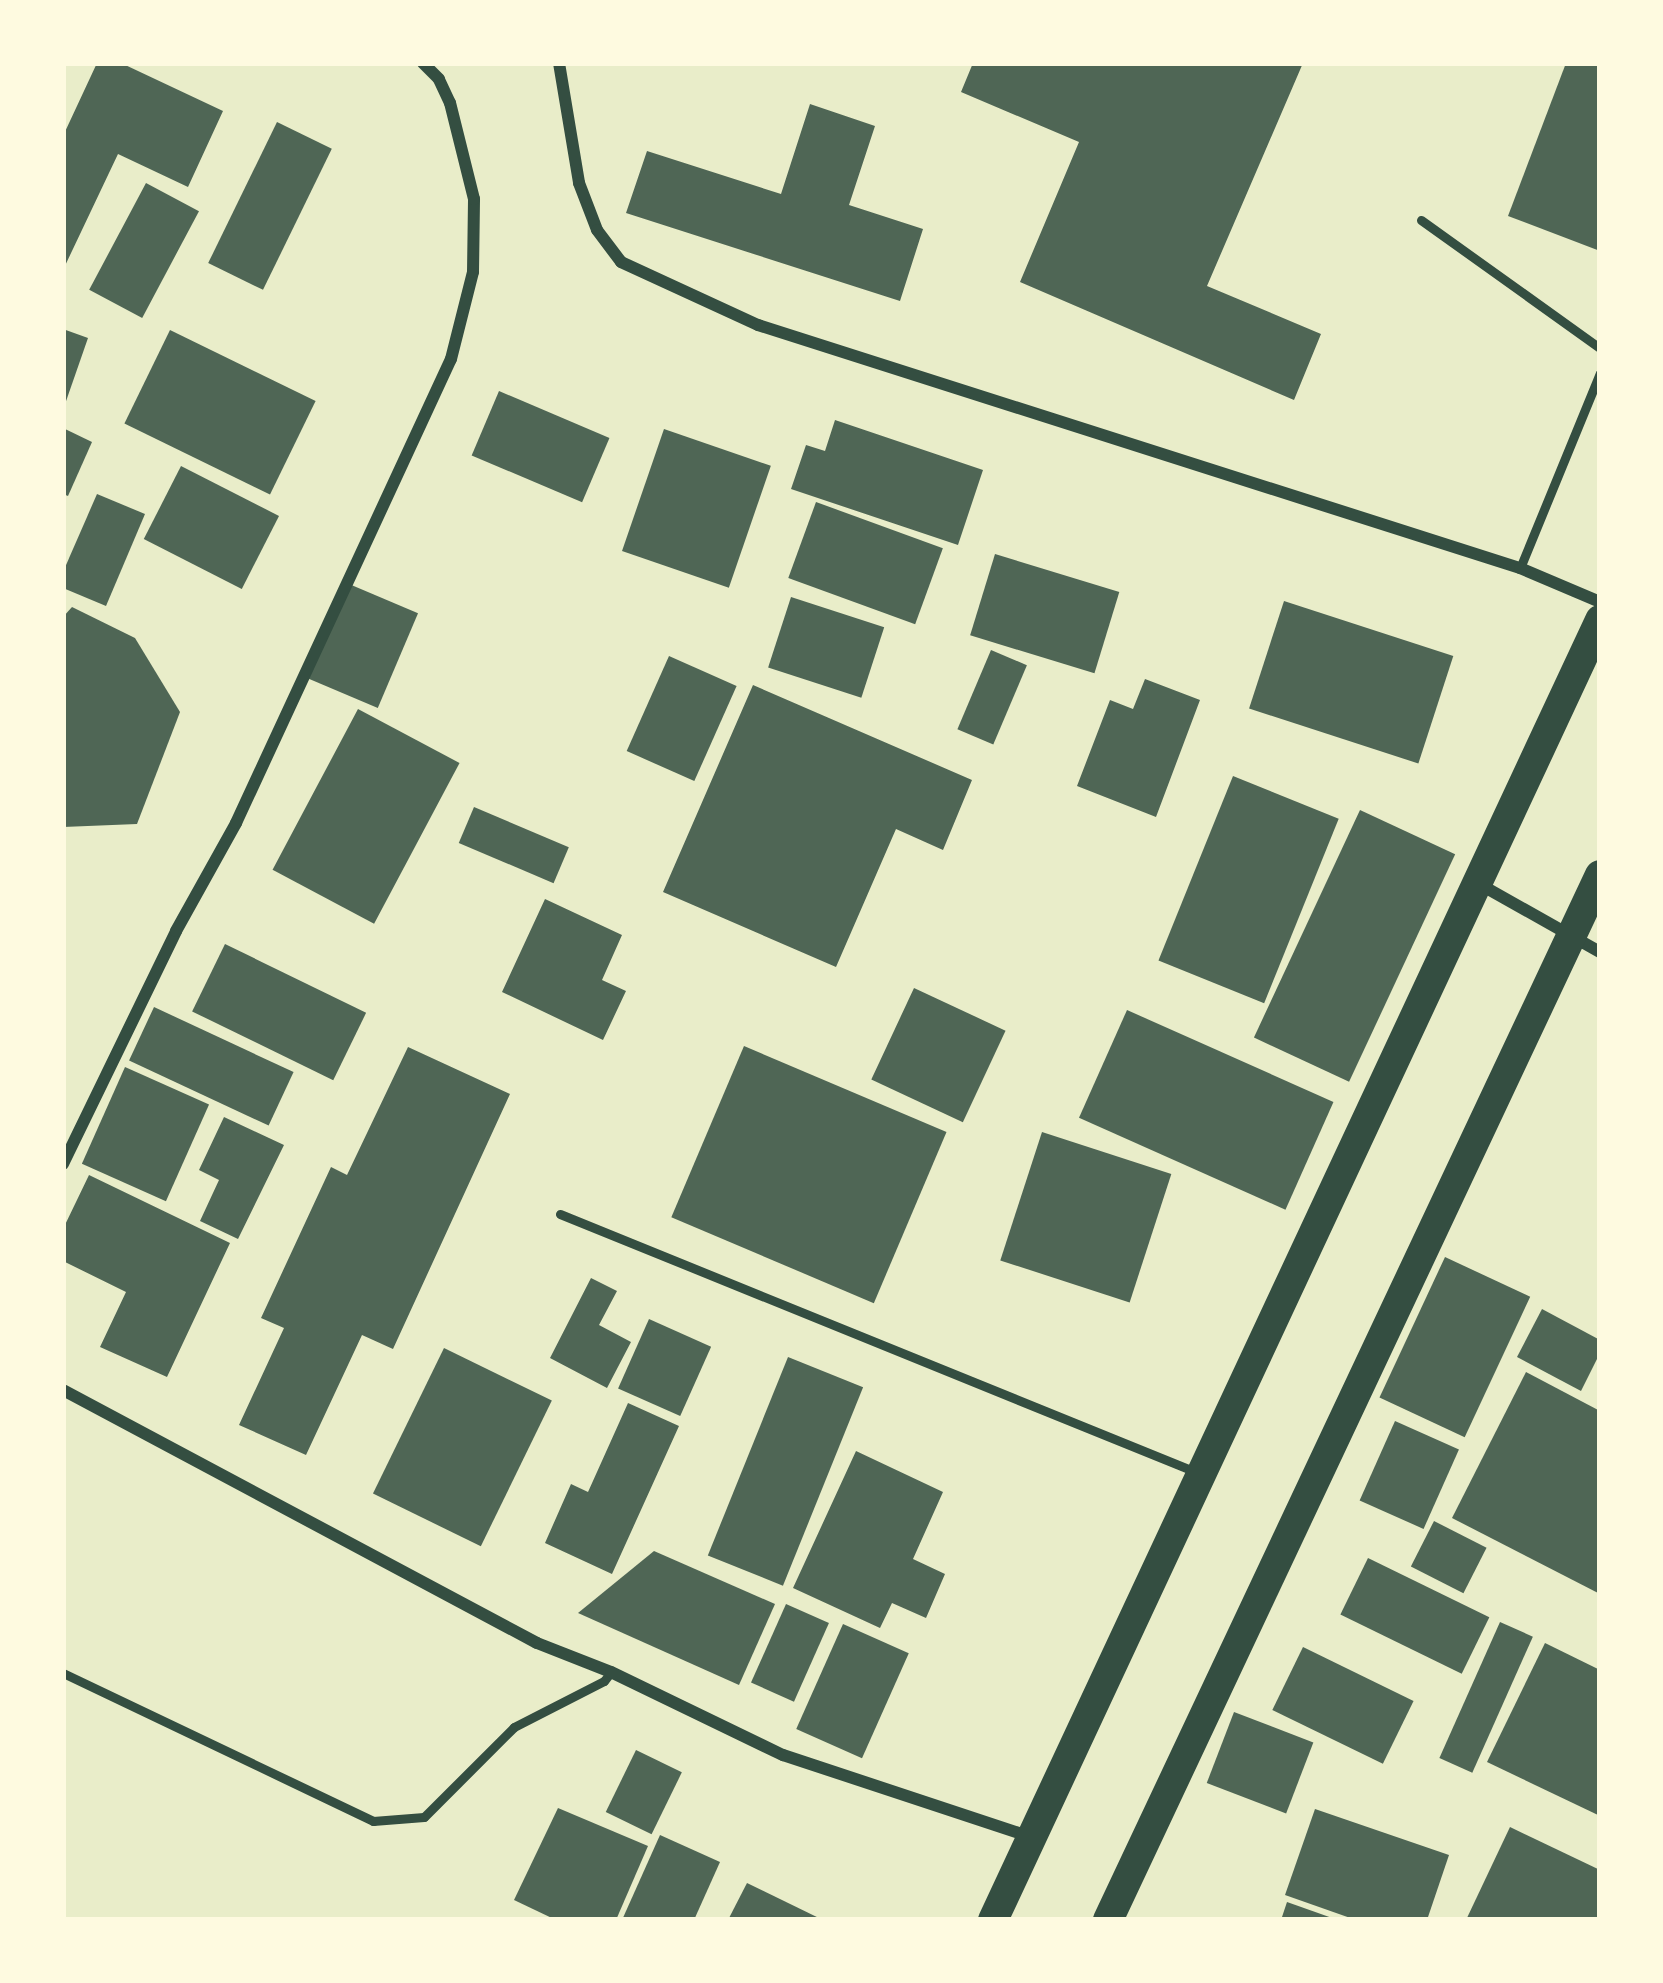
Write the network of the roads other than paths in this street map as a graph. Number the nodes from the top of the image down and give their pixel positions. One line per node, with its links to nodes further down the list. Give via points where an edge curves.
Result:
1 (423, 63): 12 (street, via 450,104 474,199 473,272 451,359 236,824)
2 (559, 63): 6 (street, via 579,183 597,230 637,271 758,325)
3 (1420, 220): 4 (lane)
4 (1600, 348)
5 (1600, 374): 6 (lane)
6 (1520, 568): 7 (street)
7 (1600, 602)
8 (1600, 620): 10 (main road)
9 (1600, 875): 11 (main road)
10 (1480, 884): 11 (street); 15 (main road)
11 (1586, 944): 20 (main road)
12 (63, 1164)
13 (560, 1214): 15 (lane)
14 (63, 1390): 17 (street, via 537,1643)
15 (1201, 1474): 18 (main road)
16 (63, 1672): 17 (lane, via 373,1821 424,1817 514,1727)
17 (611, 1672): 18 (street, via 783,1755)
18 (1030, 1836): 19 (main road)
19 (993, 1920)
20 (1108, 1920)

